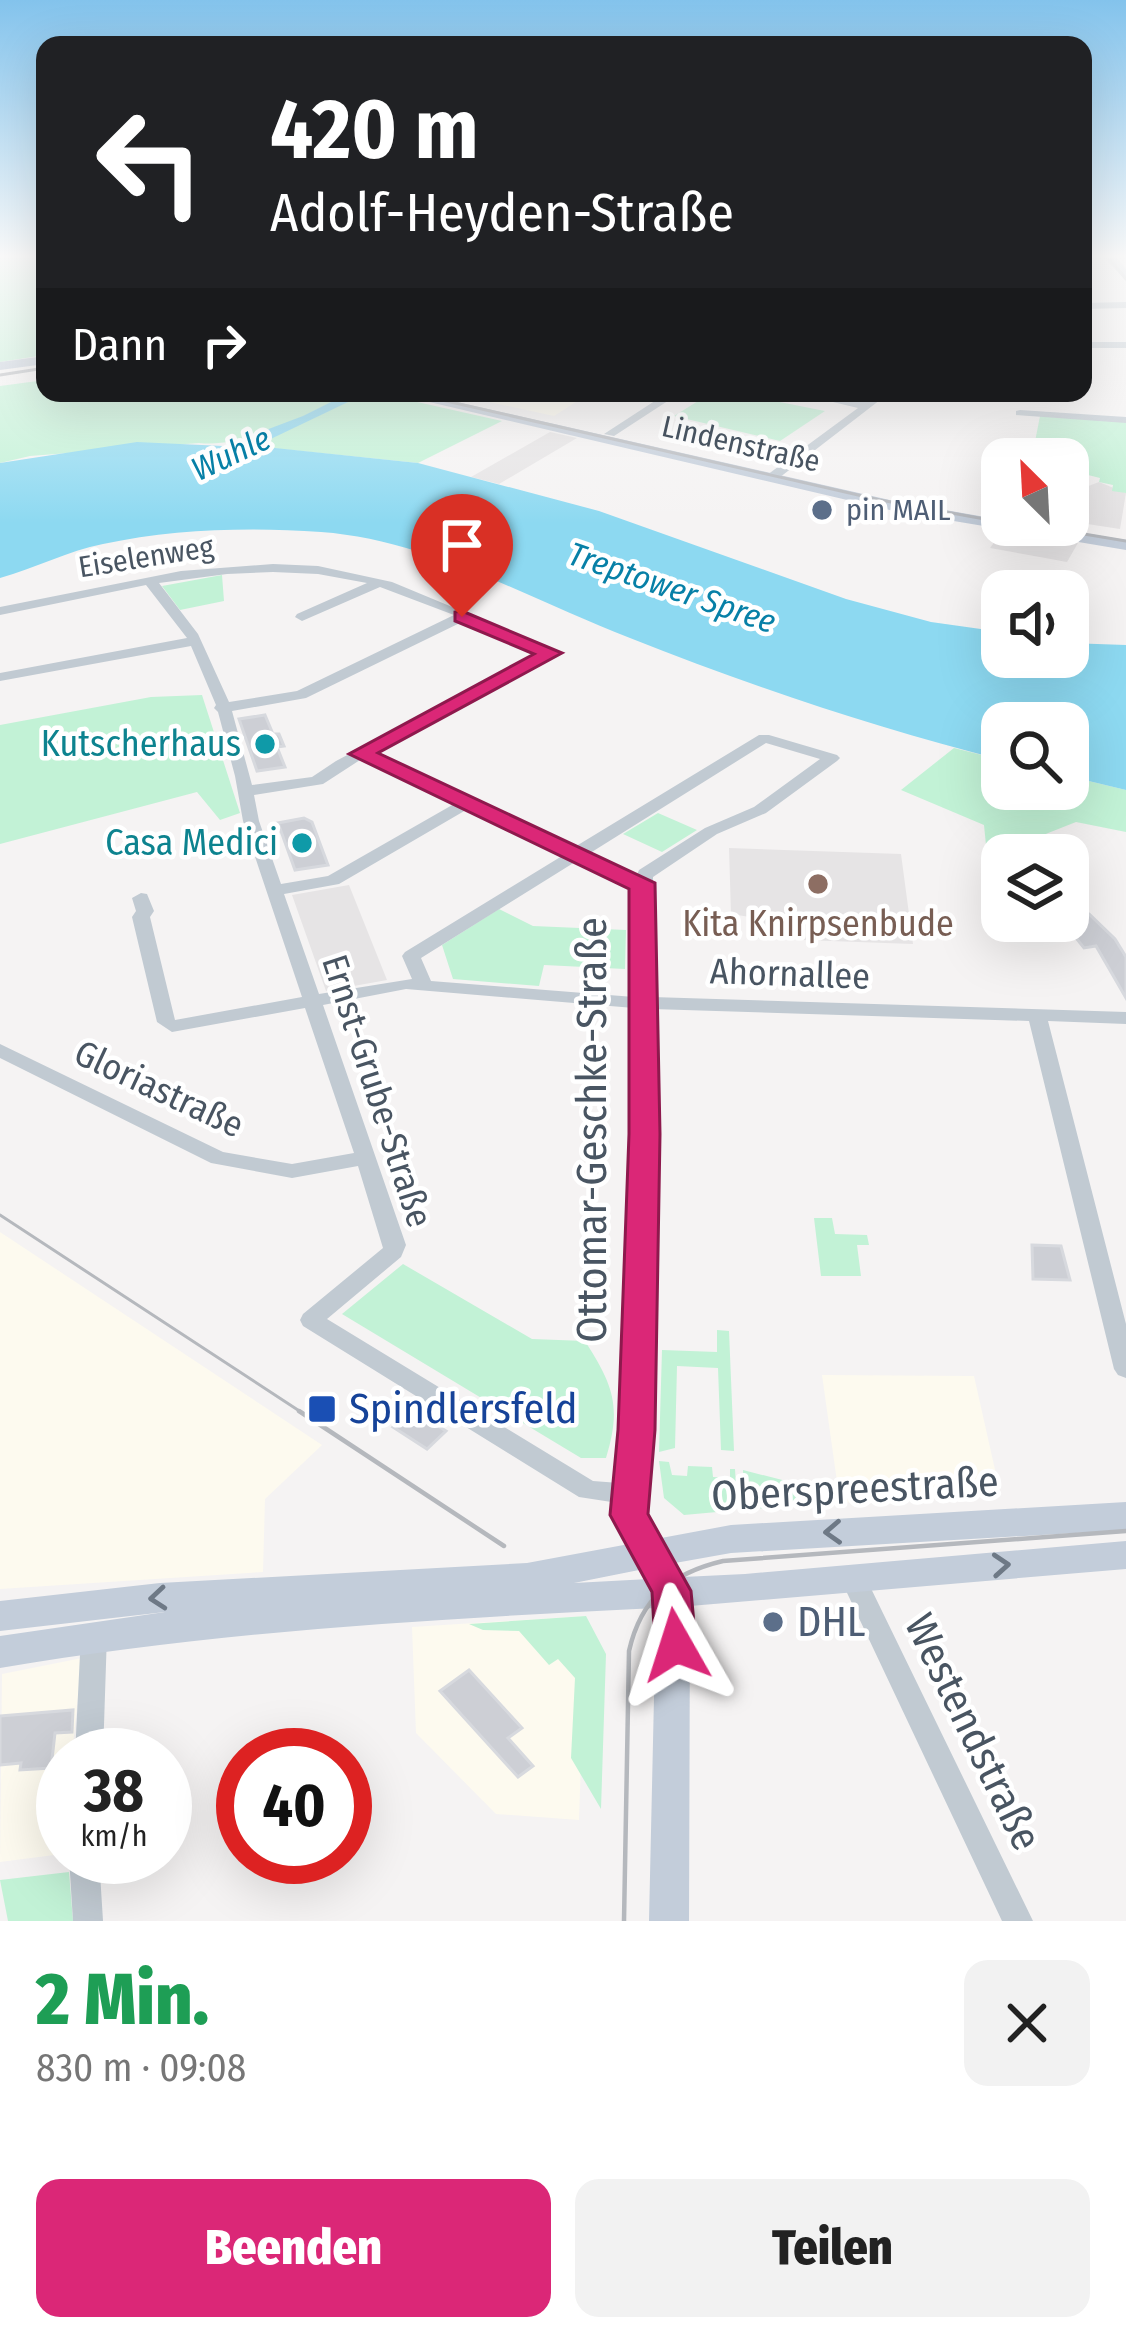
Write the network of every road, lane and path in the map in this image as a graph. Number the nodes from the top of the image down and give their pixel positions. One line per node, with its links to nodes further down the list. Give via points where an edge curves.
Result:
1 (1126, 345): 2 (street)
2 (1092, 346)
3 (36, 360): 4 (main road)
4 (0, 366)
5 (36, 375): 6 (main road)
6 (0, 380)
7 (439, 402): 16 (main road, Lindenstraße)
8 (470, 402): 15 (main road, Lindenstraße)
9 (661, 402): 15 (street)
10 (846, 402): 12 (street)
11 (872, 402): 12 (street)
12 (866, 406): 16 (street)
13 (1020, 413): 14 (street)
14 (1126, 420)
15 (610, 434): 16 (main road, Lindenstraße)
16 (775, 475): 17 (main road, Lindenstraße)
17 (981, 518)
18 (1089, 530): 19 (main road)
19 (1126, 536)
20 (1089, 538): 21 (main road, Lindenstraße)
21 (1126, 545)
22 (152, 581): 23 (street, Eiselenweg, via 224,571); 24 (street, Eiselenweg); 27 (street, Ernst-Grube-Straße)
23 (378, 583): 25 (street); 26 (street, Eiselenweg)
24 (0, 611)
25 (302, 617)
26 (462, 617): 29 (street, via 301,695); 30 (street, Eiselenweg, via 551,653)
27 (196, 641): 28 (street); 29 (street, Ernst-Grube-Straße)
28 (0, 677)
29 (221, 708): 31 (street, Ernst-Grube-Straße)
30 (360, 754): 31 (street, via 317,781); 32 (street)
31 (248, 791): 35 (street, Ernst-Grube-Straße)
32 (466, 804): 33 (street); 35 (street, via 333,880)
33 (574, 855): 34 (street); 34 (street, Ottomar-Geschke-Straße, via 764,738 832,758); 37 (street, via 411,956)
34 (642, 883): 39 (street, Ottomar-Geschke-Straße)
35 (275, 890): 38 (street, Ernst-Grube-Straße)
36 (141, 898): 38 (street, Ahornallee, via 166,1022)
37 (423, 984): 38 (street, Ahornallee); 39 (street, Ahornallee)
38 (311, 1002): 43 (street, Ernst-Grube-Straße)
39 (644, 1003): 40 (street, Ahornallee); 45 (street, Ottomar-Geschke-Straße)
40 (1037, 1015): 41 (street, Ahornallee); 44 (street)
41 (1126, 1018)
42 (0, 1050): 43 (street, Gloriastraße, via 218,1158 292,1171)
43 (365, 1158): 45 (street, Ernst-Grube-Straße, via 393,1252 310,1320 588,1490)
44 (1126, 1369)
45 (629, 1494): 47 (street, Ottomar-Geschke-Straße, via 629,1515)
46 (1126, 1516): 47 (main road, Oberspreestraße, one-way to 47, via 744,1538)
47 (653, 1553): 50 (main road, Ottomar-Geschke-Straße); 51 (main road, Oberspreestraße, via 526,1577)
48 (1126, 1555): 49 (main road, Oberspreestraße, one-way to 48)
49 (853, 1578): 50 (main road, Oberspreestraße); 59 (street, Westendstraße)
50 (672, 1591): 51 (main road, Oberspreestraße); 58 (main road, Ottomar-Geschke-Straße)
51 (233, 1608): 52 (main road, Oberspreestraße, one-way to 52); 53 (main road, Oberspreestraße)
52 (0, 1616)
53 (94, 1634): 54 (main road, Oberspreestraße); 55 (street)
54 (0, 1652)
55 (90, 1728)
56 (86, 1884): 57 (street)
57 (88, 1921)
58 (669, 1921)
59 (1018, 1921)

